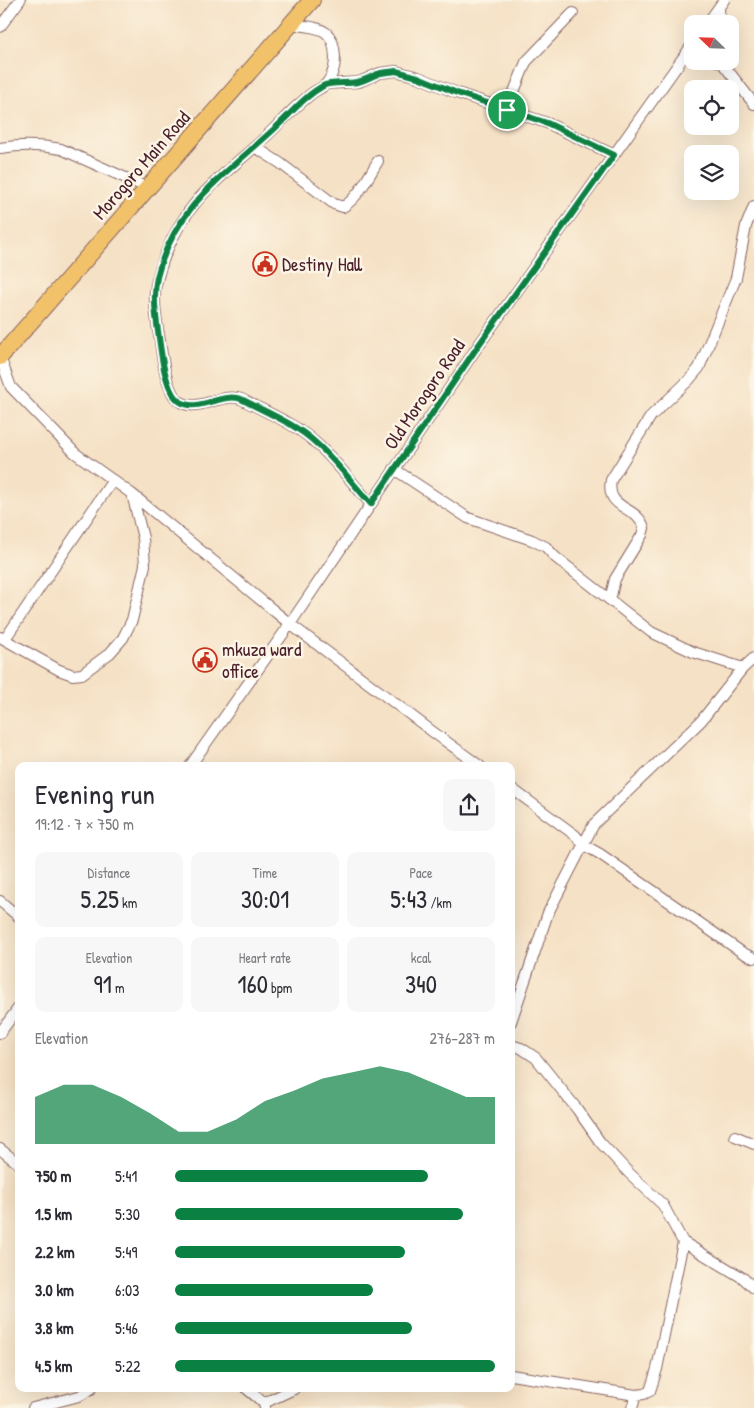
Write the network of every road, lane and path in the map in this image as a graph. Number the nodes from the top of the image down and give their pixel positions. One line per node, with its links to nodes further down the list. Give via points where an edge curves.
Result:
1 (20, 0): 7 (street)
2 (312, 0): 6 (highway, Morogoro Main Road)
3 (722, 4): 5 (street)
4 (573, 13): 14 (street, via 526,62)
5 (714, 15)
6 (292, 24): 12 (street, via 318,28 330,35 334,43 335,64); 19 (highway, Morogoro Main Road)
7 (0, 27)
8 (684, 57): 10 (street, Old Morogoro Road)
9 (684, 60): 10 (street)
10 (681, 61): 17 (street, Old Morogoro Road)
11 (728, 70): 13 (street)
12 (326, 84): 14 (street, via 360,82 380,73 396,71); 15 (street, via 301,102)
13 (753, 100)
14 (507, 110): 17 (street, via 547,123)
15 (255, 147): 18 (street, via 334,204 343,207 357,195); 25 (street, via 200,197 175,232 157,277 155,292 168,380 174,396 187,405 232,396 292,426 316,443)
16 (0, 148): 19 (street, via 46,146 61,149)
17 (614, 155): 22 (street, Old Morogoro Road)
18 (378, 161)
19 (148, 188): 21 (highway, Morogoro Main Road)
20 (754, 206): 26 (street, via 746,226 736,278 699,368 651,416 611,480 613,499 640,520 644,528 615,579)
21 (0, 357): 23 (street, via 11,387 22,399 76,453)
22 (394, 470): 25 (street, Old Morogoro Road); 26 (street, via 468,518 546,547)
23 (113, 480): 24 (street); 28 (street)
24 (132, 494): 27 (street); 28 (street, via 143,538 145,565 132,620 124,638 82,674 73,675)
25 (371, 504): 27 (street, Old Morogoro Road)
26 (610, 600): 30 (street, via 651,632 693,652)
27 (290, 624): 31 (street, Old Morogoro Road); 32 (street)
28 (2, 638)
29 (754, 658): 30 (street)
30 (743, 668): 34 (street, via 701,721)
31 (193, 762)
32 (474, 762)
33 (515, 791): 35 (street)
34 (594, 824): 35 (street); 36 (street)
35 (575, 835): 36 (street)
36 (584, 845): 39 (street); 40 (street, via 548,913)
37 (0, 901): 38 (street)
38 (15, 914)
39 (754, 958)
40 (515, 1010)
41 (15, 1012): 42 (street)
42 (0, 1033)
43 (515, 1046): 48 (street, via 536,1058 600,1142 663,1205)
44 (735, 1136): 45 (street)
45 (754, 1144)
46 (0, 1149): 47 (street)
47 (15, 1160)
48 (683, 1242): 49 (street); 54 (street, via 657,1369 650,1391)
49 (754, 1288)
50 (515, 1376): 54 (street)
51 (86, 1392): 56 (street)
52 (250, 1392): 55 (street)
53 (289, 1392): 55 (street)
54 (636, 1395): 57 (street)
55 (264, 1406)
56 (33, 1408)
57 (632, 1408)

